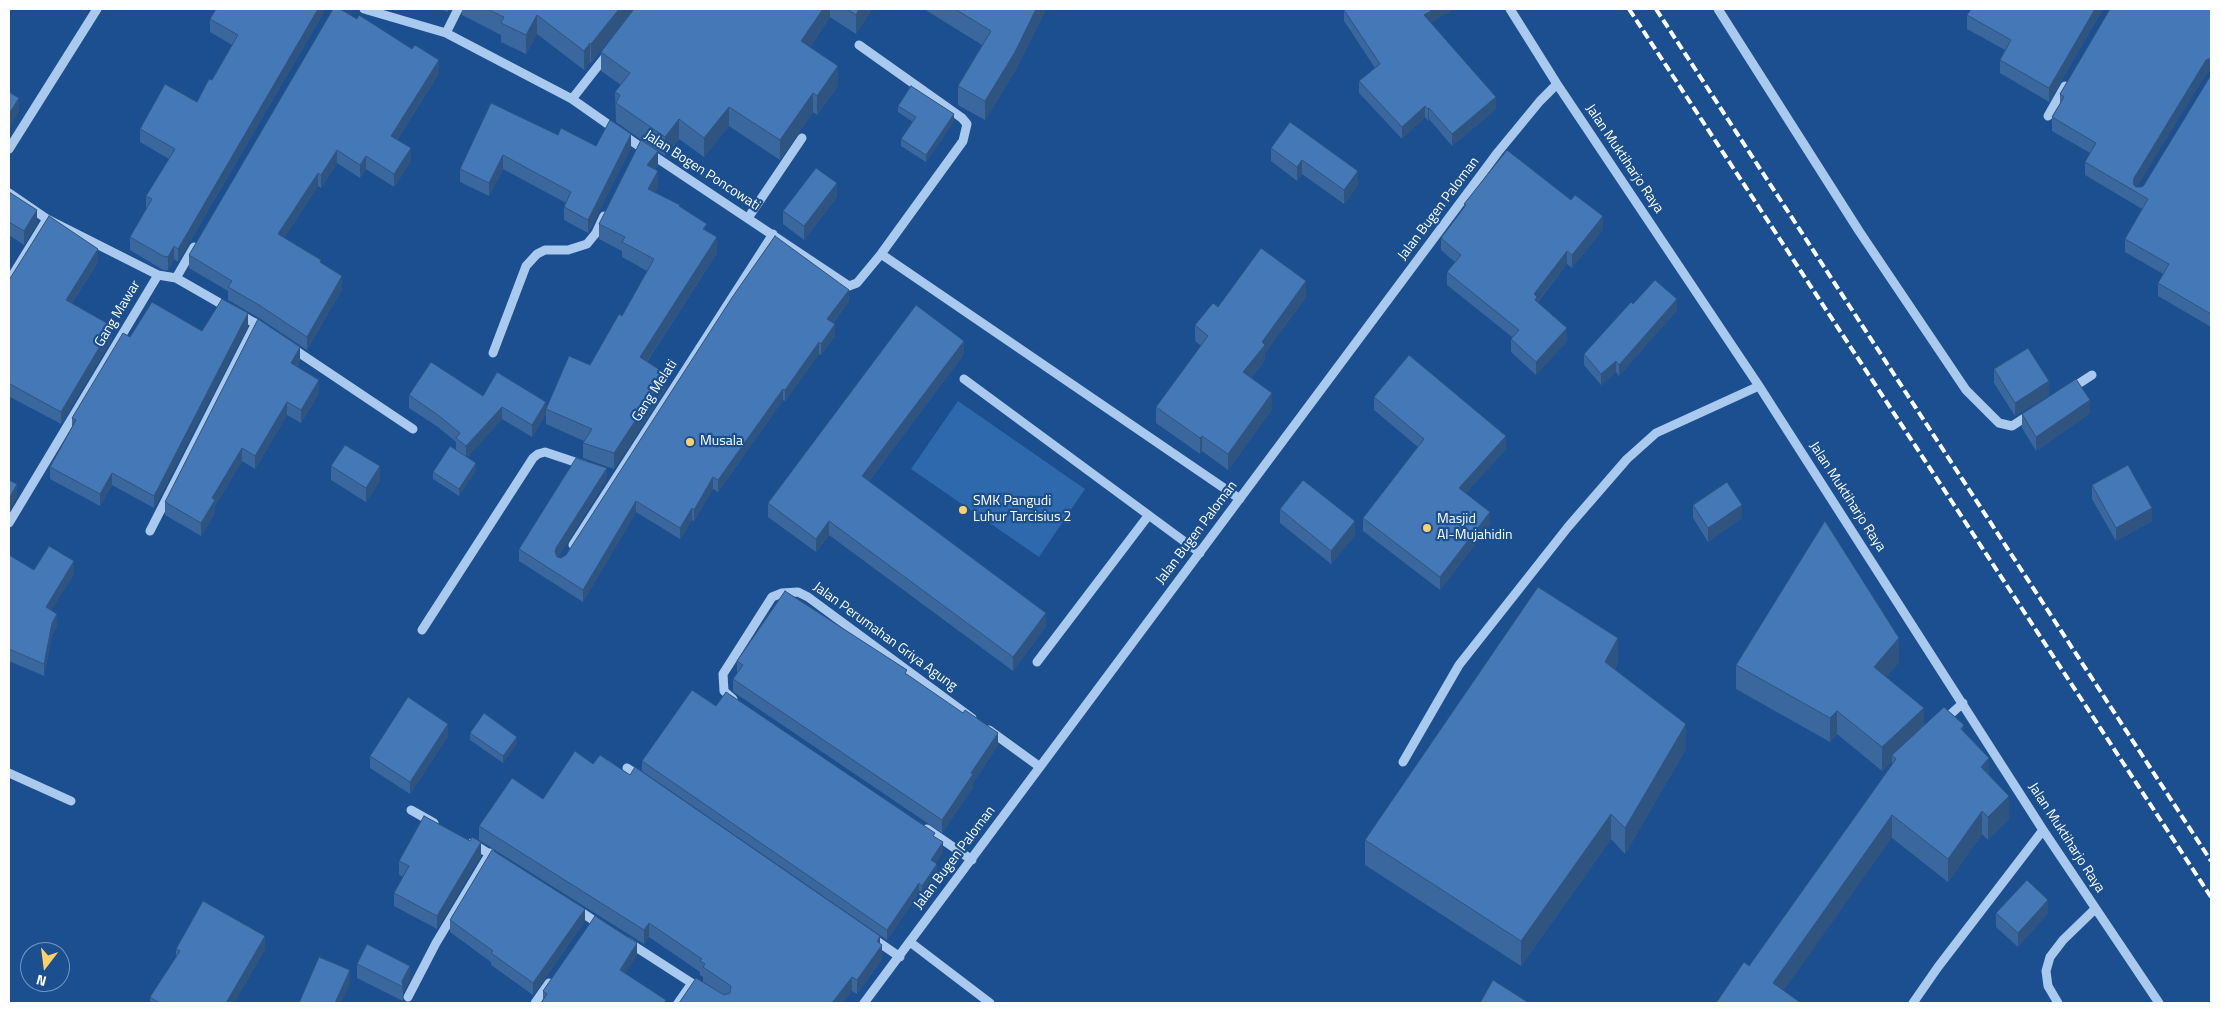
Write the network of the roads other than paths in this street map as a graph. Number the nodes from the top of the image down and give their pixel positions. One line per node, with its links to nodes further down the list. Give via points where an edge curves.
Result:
1 (97, 9): 14 (street)
2 (364, 9): 6 (street, Jalan Bogen Poncowati)
3 (458, 9): 6 (street)
4 (1510, 9): 10 (street, Jalan Muktiharjo Raya)
5 (1718, 9): 33 (street, via 1859,231 1966,390 1999,423 2012,426)
6 (446, 33): 11 (street, Jalan Bogen Poncowati)
7 (859, 45): 21 (street, via 967,124 963,140)
8 (613, 46): 11 (street)
9 (2072, 74): 12 (street)
10 (1557, 84): 31 (street, Jalan Muktiharjo Raya); 36 (street, Jalan Bugen Paloman, via 1498,152)
11 (572, 99): 17 (street, Jalan Bogen Poncowati, via 637,151)
12 (2048, 116)
13 (802, 138): 17 (street)
14 (9, 149)
15 (9, 193): 18 (street)
16 (609, 207): 28 (street, via 587,244 568,250 545,250 526,266)
17 (748, 218): 19 (street, Jalan Bogen Poncowati)
18 (47, 219): 22 (street); 24 (street)
19 (773, 234): 21 (street, Jalan Bogen Poncowati, via 844,284 852,286); 41 (street, Gang Melati, via 612,475)
20 (201, 236): 23 (street)
21 (881, 254): 36 (street)
22 (158, 275): 23 (street, Gang Mawar); 38 (street, Gang Mawar)
23 (176, 278): 25 (street, Gang Mawar)
24 (9, 281)
25 (256, 323): 26 (street, Gang Mawar); 39 (street)
26 (272, 334)
27 (281, 340): 34 (street)
28 (492, 353)
29 (2092, 375): 32 (street)
30 (964, 379): 37 (street)
31 (1759, 386): 45 (street, Jalan Muktiharjo Raya); 47 (street, via 1656,433 1627,460 1568,527 1459,665)
32 (2060, 395)
33 (2044, 406)
34 (413, 429)
35 (591, 467): 42 (street, via 545,452 538,454)
36 (1240, 499): 40 (street, Jalan Bugen Paloman)
37 (1148, 516): 40 (street); 43 (street)
38 (9, 522)
39 (150, 532)
40 (1200, 553): 49 (street, Jalan Bugen Paloman)
41 (566, 555)
42 (422, 630)
43 (1037, 662)
44 (739, 703): 49 (street, Jalan Perumahan Griya Agung, via 724,691 723,674 772,597 798,592)
45 (1963, 703): 46 (street); 56 (street, Jalan Muktiharjo Raya)
46 (1937, 727)
47 (1403, 762)
48 (628, 768): 51 (street)
49 (1040, 768): 59 (street, Jalan Bugen Paloman)
50 (9, 774): 52 (street)
51 (652, 785)
52 (71, 802)
53 (411, 810): 55 (street)
54 (916, 822): 59 (street)
55 (442, 827)
56 (2043, 830): 62 (street, Jalan Muktiharjo Raya); 74 (street)
57 (466, 840): 58 (street)
58 (490, 853): 60 (street); 69 (street)
59 (972, 860): 64 (street, Jalan Bugen Paloman)
60 (506, 864)
61 (570, 904): 67 (street, via 591,924 614,933)
62 (2096, 909): 75 (street, via 2050,957 2046,971 2048,986); 76 (street, Jalan Muktiharjo Raya)
63 (860, 929): 65 (street)
64 (910, 942): 65 (street, Jalan Bugen Paloman); 73 (street)
65 (900, 956): 72 (street, Jalan Bugen Paloman)
66 (556, 973): 70 (street)
67 (692, 983): 68 (street); 71 (street)
68 (708, 993)
69 (408, 997)
70 (535, 1003)
71 (678, 1003)
72 (864, 1003)
73 (990, 1003)
74 (1913, 1003)
75 (2058, 1003)
76 (2158, 1003)

